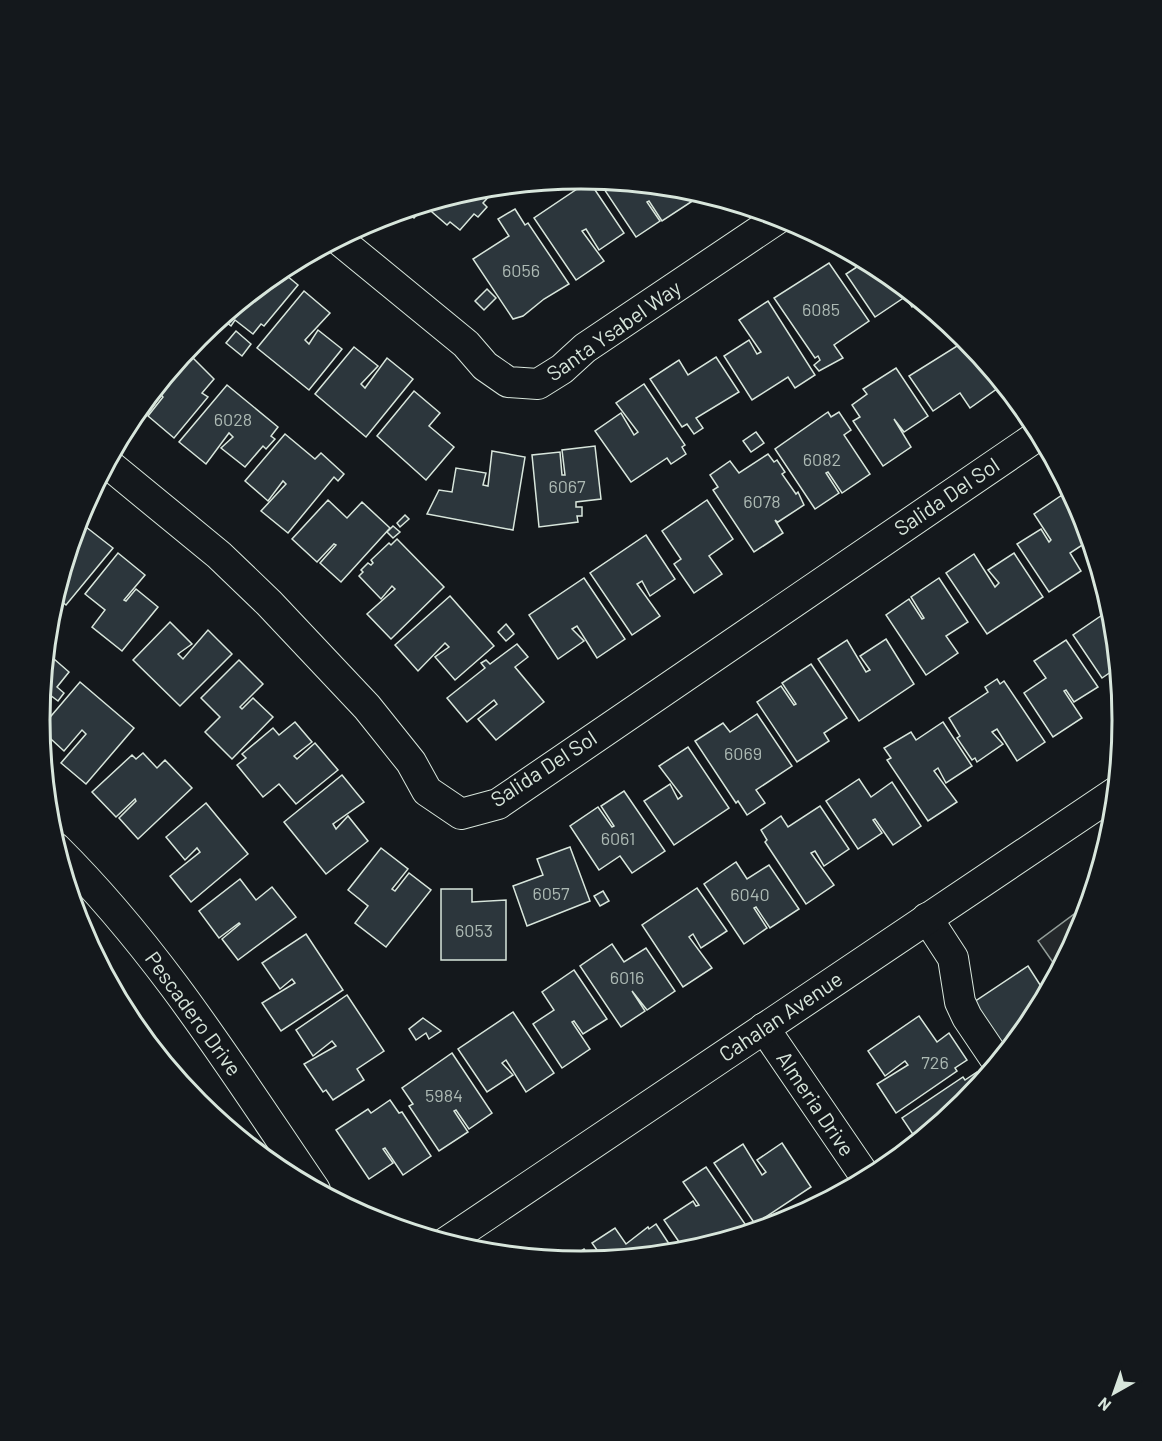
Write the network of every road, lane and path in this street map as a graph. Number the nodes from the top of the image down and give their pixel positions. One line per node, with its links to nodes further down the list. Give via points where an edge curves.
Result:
1 (770, 224): 2 (street, Santa Ysabel Way, via 538,384 508,382 484,366 466,345)
2 (345, 245)
3 (1032, 440): 4 (street, Salida Del Sol, via 498,804 461,814 427,791 411,762 367,707 269,603 219,555)
4 (113, 468)
5 (1107, 798): 7 (street, Cahalan Avenue)
6 (69, 861): 11 (street, Pescadero Drive, via 174,981)
7 (927, 918): 8 (street, Cahalan Avenue); 9 (street, via 953,958 960,1002 967,1017)
8 (764, 1028): 10 (street, Almeria Drive); 12 (street, Cahalan Avenue)
9 (993, 1056)
10 (862, 1171)
11 (304, 1174)
12 (454, 1237)

